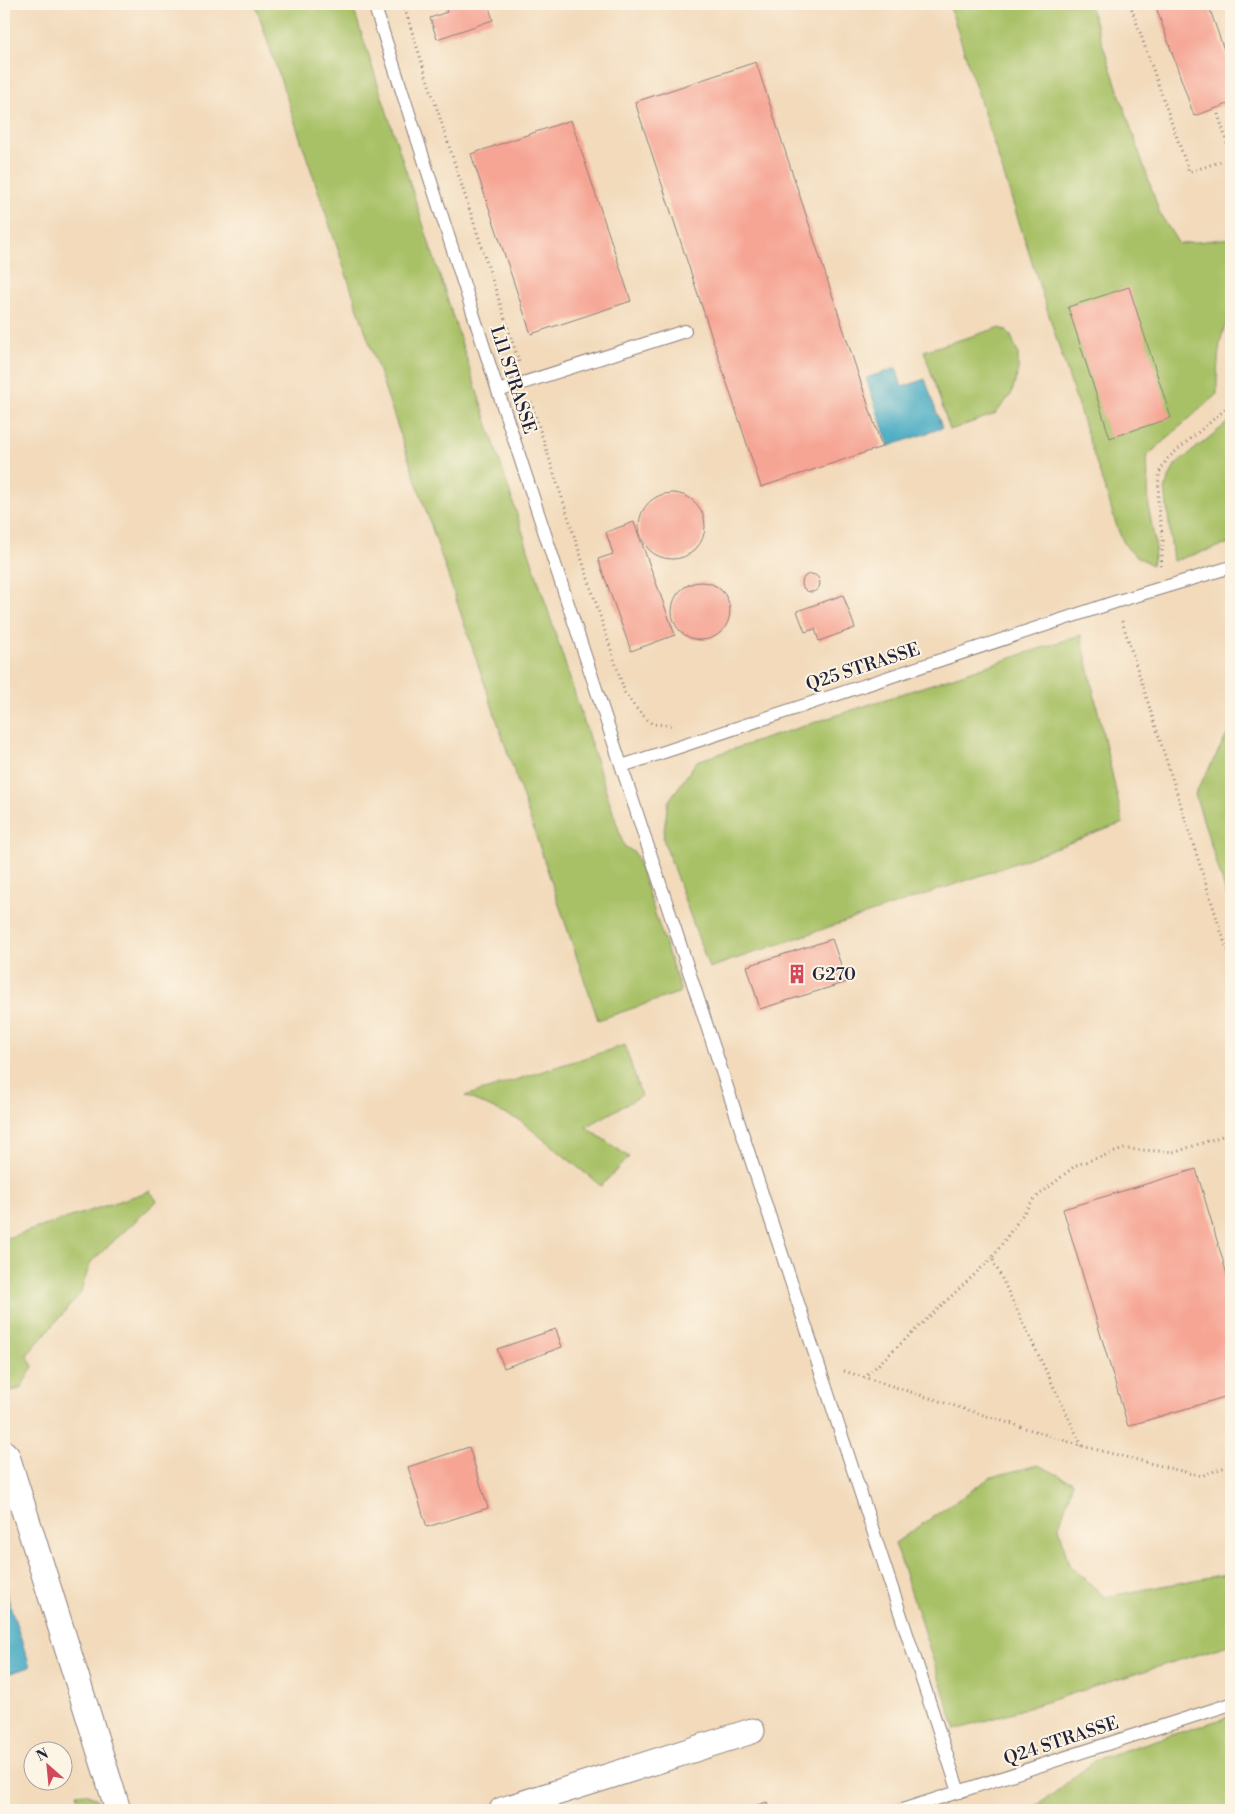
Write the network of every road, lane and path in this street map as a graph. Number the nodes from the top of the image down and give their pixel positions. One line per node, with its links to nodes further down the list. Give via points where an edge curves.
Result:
1 (374, 4): 8 (lane, L11 STRASSE)
2 (403, 4): 7 (path)
3 (1130, 4): 5 (path, via 1188,172)
4 (1218, 114): 5 (path)
5 (1231, 156)
6 (685, 331): 7 (lane)
7 (525, 382): 8 (lane); 13 (path, via 625,693 652,724)
8 (498, 391): 14 (lane, L11 STRASSE)
9 (1231, 398): 11 (path, via 1229,406 1167,459 1159,473 1158,506 1163,541)
10 (1231, 567): 11 (lane, Q25 STRASSE)
11 (1160, 588): 12 (lane, Q25 STRASSE)
12 (1115, 602): 14 (lane, Q25 STRASSE); 15 (path, via 1226,947)
13 (677, 726)
14 (622, 766): 18 (lane, L11 STRASSE)
15 (1231, 952)
16 (1231, 1133): 17 (path, via 1176,1152 1124,1149 1076,1165 1033,1200)
17 (992, 1258): 19 (path); 20 (path)
18 (819, 1364): 19 (path); 25 (lane, L11 STRASSE)
19 (864, 1378): 20 (path)
20 (1082, 1446): 22 (path, via 1201,1476)
21 (4, 1453): 26 (street)
22 (1231, 1465)
23 (1231, 1704): 25 (lane, Q24 STRASSE)
24 (752, 1731): 27 (street)
25 (959, 1792): 28 (lane, Q24 STRASSE)
26 (118, 1810)
27 (502, 1810)
28 (902, 1810)

